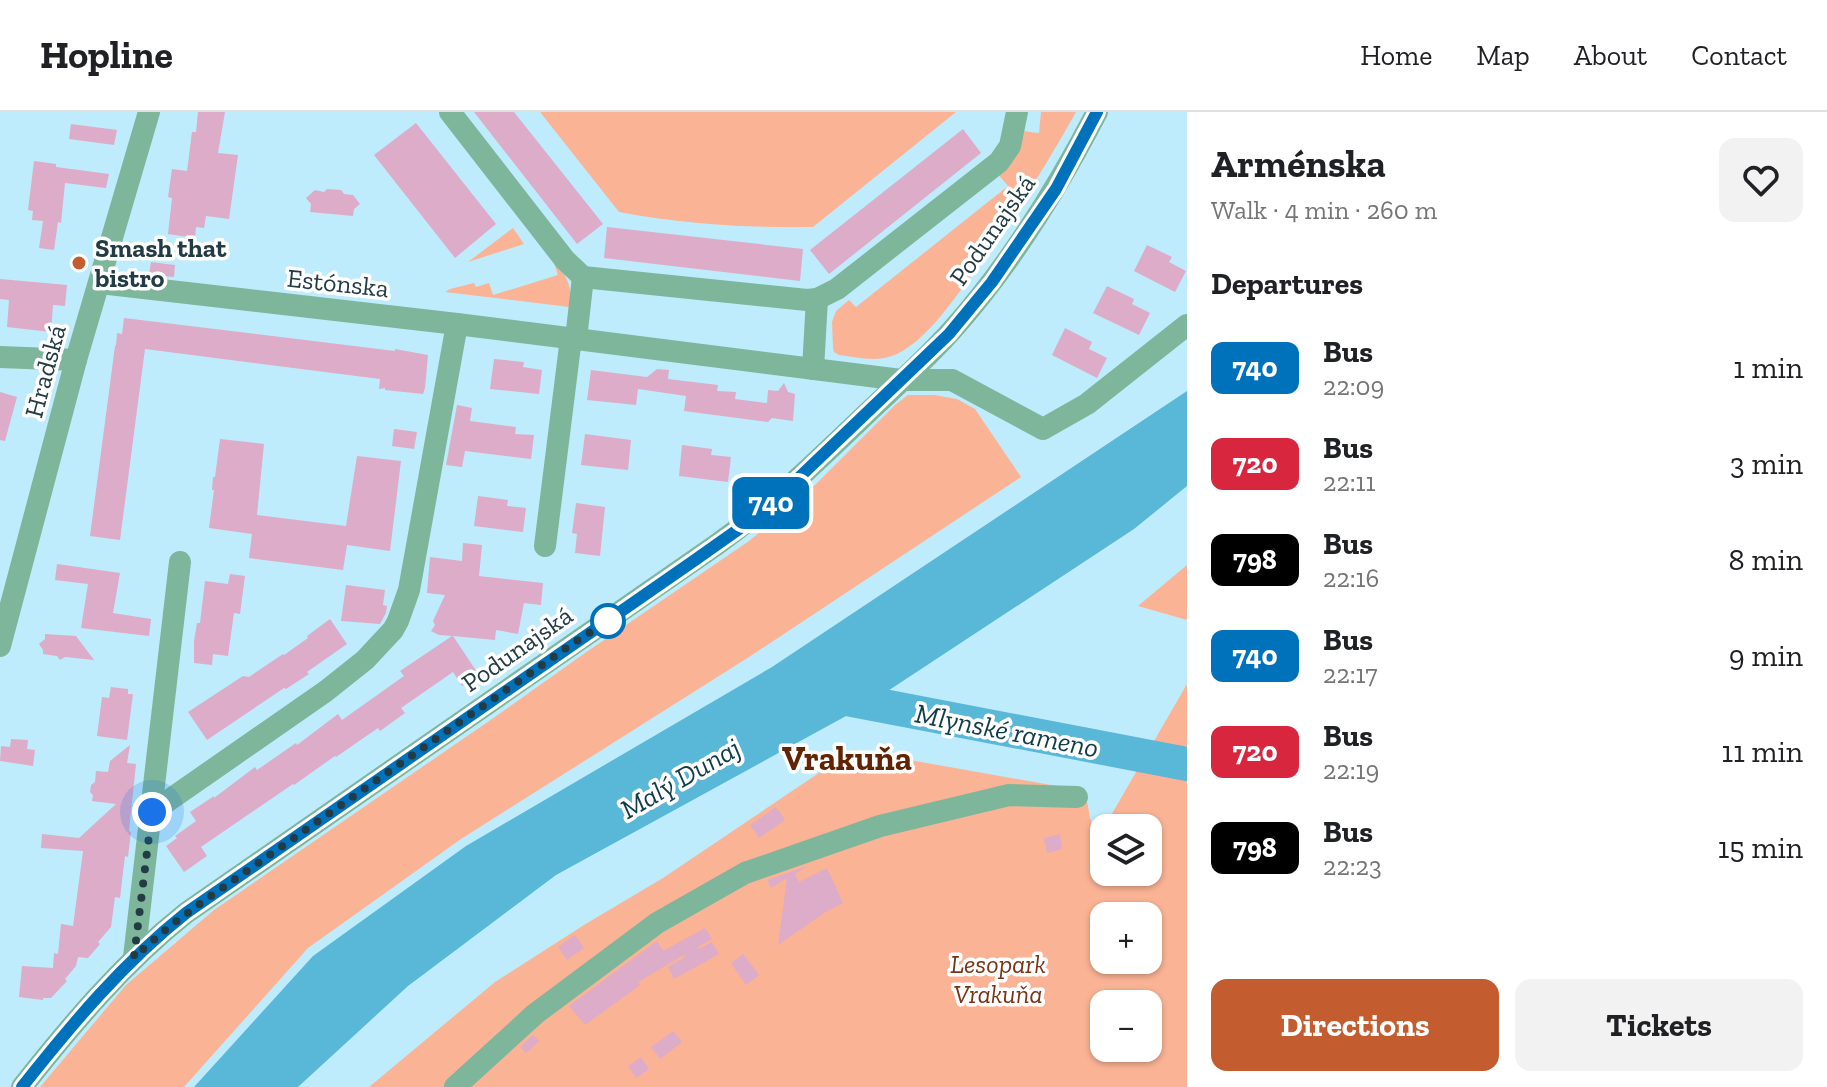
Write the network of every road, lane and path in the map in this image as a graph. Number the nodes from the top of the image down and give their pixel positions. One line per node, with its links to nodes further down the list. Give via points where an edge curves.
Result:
1 (149, 112): 6 (street, Hradská)
2 (450, 112): 5 (street)
3 (1017, 112): 7 (street, via 1010,146 999,162 837,289)
4 (1097, 112): 14 (street, Podunajská, via 1056,189 992,282)
5 (583, 277): 7 (street); 10 (street)
6 (100, 283): 8 (street, Estónska); 12 (street, Hradská)
7 (817, 299): 13 (street)
8 (457, 324): 10 (street, Estónska); 19 (street, via 409,590 393,630 326,691)
9 (1187, 325): 14 (street, Estónska, via 1087,404 1043,429 952,380)
10 (574, 339): 13 (street, Estónska); 15 (street)
11 (0, 357): 12 (street)
12 (76, 360): 17 (street, Hradská)
13 (813, 369): 14 (street, Estónska)
14 (901, 380): 20 (street, Podunajská, via 753,519 205,900)
15 (545, 546)
16 (180, 562): 19 (street)
17 (0, 646)
18 (1077, 797): 22 (street, via 1009,795 880,826 745,873 657,923 535,1014)
19 (152, 812): 20 (street)
20 (134, 957): 21 (street, Podunajská)
21 (22, 1087)
22 (455, 1087)

